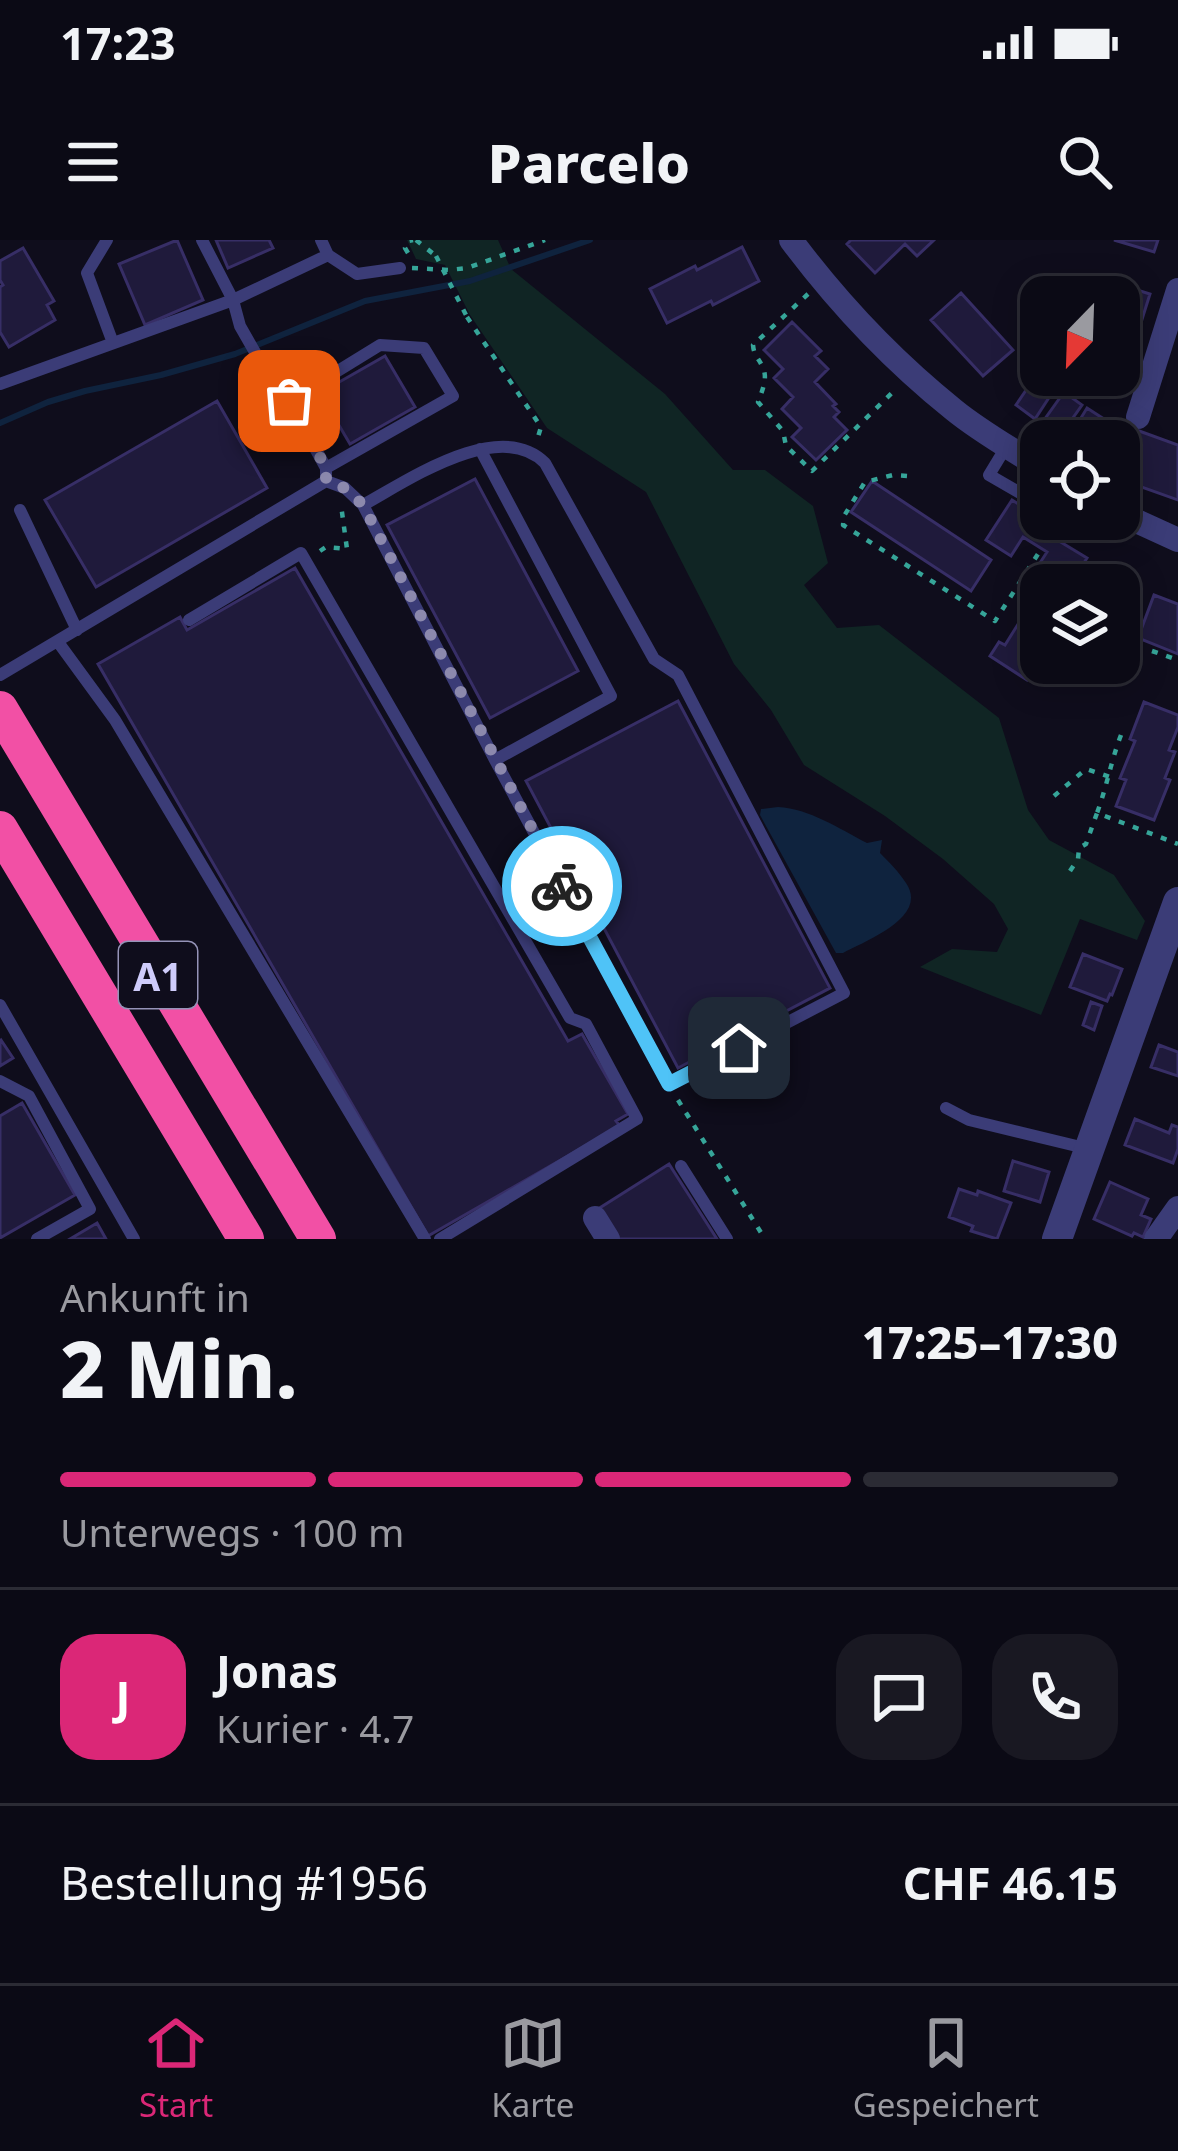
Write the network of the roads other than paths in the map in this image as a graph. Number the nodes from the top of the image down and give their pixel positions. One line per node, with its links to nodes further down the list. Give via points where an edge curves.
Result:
1 (107, 240): 9 (lane, via 87,273)
2 (202, 240): 8 (lane)
3 (321, 240): 5 (lane)
4 (791, 240): 13 (street, via 912,374)
5 (328, 255): 6 (lane, via 358,274); 8 (lane)
6 (400, 268)
7 (1178, 290): 12 (street)
8 (232, 300): 9 (lane); 11 (lane)
9 (113, 343): 10 (lane)
10 (0, 384)
11 (289, 401): 16 (lane); 16 (lane, via 380,345 424,349 453,396)
12 (1138, 418)
13 (1007, 446): 15 (street); 17 (lane, via 989,475)
14 (480, 449): 18 (lane); 27 (lane, via 611,696); 27 (lane, via 521,448 544,463 654,659 678,675 844,993 669,1084)
15 (1020, 454)
16 (326, 474): 18 (lane); 23 (lane)
17 (1020, 493)
18 (363, 505): 27 (lane)
19 (20, 510): 23 (lane)
20 (1140, 523): 21 (street)
21 (1178, 540)
22 (189, 620): 41 (lane, via 301,553 570,1018 586,1024 638,1119)
23 (77, 631): 24 (lane)
24 (58, 642): 25 (lane); 40 (lane, via 116,720)
25 (0, 675)
26 (0, 710): 39 (highway, A1)
27 (494, 760)
28 (0, 830): 38 (highway, A1)
29 (1178, 902): 33 (street)
30 (0, 1005): 37 (lane)
31 (0, 1081): 36 (lane, via 29,1096 90,1209)
32 (946, 1108): 33 (lane)
33 (1090, 1149): 43 (street)
34 (681, 1166): 42 (lane)
35 (1178, 1208): 44 (street)
36 (37, 1239)
37 (134, 1239)
38 (246, 1239)
39 (318, 1239)
40 (425, 1239)
41 (440, 1239)
42 (727, 1239)
43 (1058, 1239)
44 (1156, 1239)

